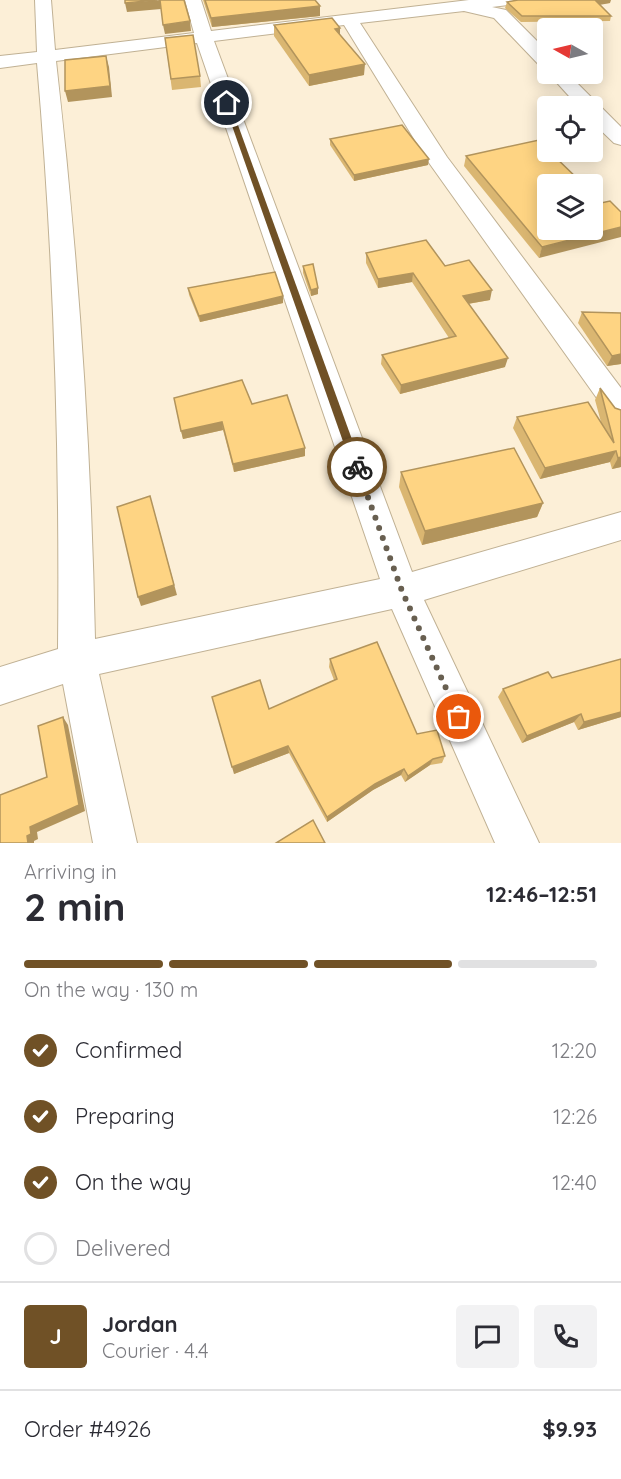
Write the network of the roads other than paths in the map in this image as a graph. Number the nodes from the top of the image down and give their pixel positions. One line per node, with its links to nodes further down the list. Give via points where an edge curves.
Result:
1 (43, 0): 8 (street)
2 (193, 0): 6 (street)
3 (510, 0): 4 (street)
4 (465, 3): 5 (street); 7 (street, via 500,14)
5 (349, 20): 6 (street); 14 (street, via 438,160)
6 (204, 39): 8 (street); 16 (street)
7 (537, 52)
8 (45, 57): 9 (street); 17 (street, via 59,187 76,484)
9 (0, 62)
10 (568, 84): 11 (street)
11 (579, 96)
12 (603, 120): 13 (street)
13 (621, 139)
14 (621, 410)
15 (621, 526): 16 (street)
16 (402, 591): 17 (street); 20 (street)
17 (77, 662): 18 (street); 19 (street)
18 (0, 686)
19 (116, 843)
20 (517, 843)

